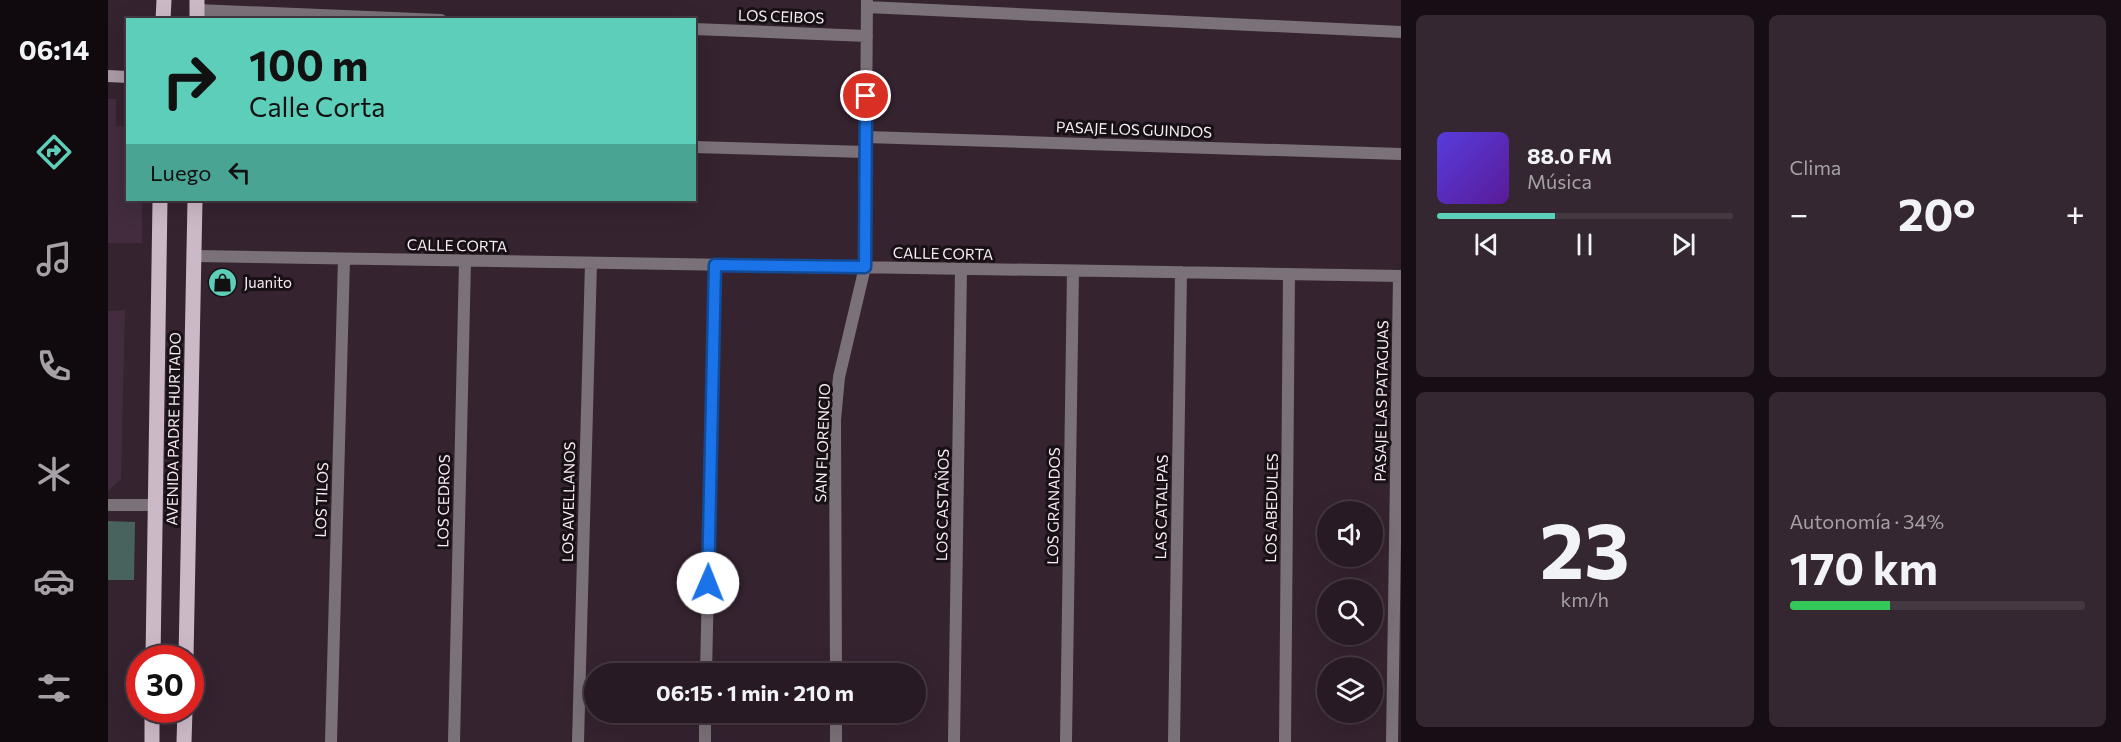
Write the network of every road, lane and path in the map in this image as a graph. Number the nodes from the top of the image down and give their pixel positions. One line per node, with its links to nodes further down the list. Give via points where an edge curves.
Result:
1 (164, 0): 4 (main road)
2 (867, 3): 7 (street); 8 (street, SAN FLORENCIO)
3 (197, 10): 5 (street)
4 (164, 18)
5 (392, 18)
6 (696, 29): 8 (street, LOS CEIBOS)
7 (1401, 32)
8 (867, 36): 11 (street, SAN FLORENCIO)
9 (108, 76): 10 (street)
10 (126, 77)
11 (866, 137): 13 (street, SAN FLORENCIO); 14 (street, PASAJE LOS GUINDOS)
12 (696, 147): 13 (street)
13 (866, 152): 22 (street, SAN FLORENCIO)
14 (1401, 154)
15 (160, 201): 29 (main road, AVENIDA PADRE HURTADO)
16 (195, 201): 17 (main road, AVENIDA PADRE HURTADO)
17 (196, 256): 18 (street, CALLE CORTA); 31 (main road, AVENIDA PADRE HURTADO)
18 (344, 259): 19 (street, CALLE CORTA); 40 (street, LOS TILOS)
19 (465, 261): 20 (street, CALLE CORTA); 41 (street, LOS CEDROS)
20 (591, 263): 21 (street, CALLE CORTA); 42 (street, LOS AVELLANOS)
21 (715, 265): 22 (street, CALLE CORTA); 32 (street)
22 (865, 267): 23 (street, CALLE CORTA); 33 (street, SAN FLORENCIO, via 837,398)
23 (961, 269): 24 (street, CALLE CORTA); 45 (street, LOS CASTAÑOS)
24 (1073, 271): 25 (street, CALLE CORTA); 46 (street, LOS GRANADOS)
25 (1181, 272): 26 (street, CALLE CORTA); 47 (street, LAS CATALPAS)
26 (1289, 274): 27 (street, CALLE CORTA); 48 (street, LOS ABEDULES)
27 (1400, 276): 49 (street, PASAJE LAS PATAGUAS)
28 (108, 505): 29 (street)
29 (155, 505): 30 (main road, AVENIDA PADRE HURTADO)
30 (153, 645)
31 (186, 645)
32 (706, 663)
33 (836, 663)
34 (152, 723): 38 (main road)
35 (185, 723): 39 (main road)
36 (705, 723): 43 (street)
37 (836, 723): 44 (street)
38 (152, 742)
39 (184, 742)
40 (330, 742)
41 (454, 742)
42 (578, 742)
43 (705, 742)
44 (836, 742)
45 (954, 742)
46 (1066, 742)
47 (1174, 742)
48 (1285, 742)
49 (1392, 742)

